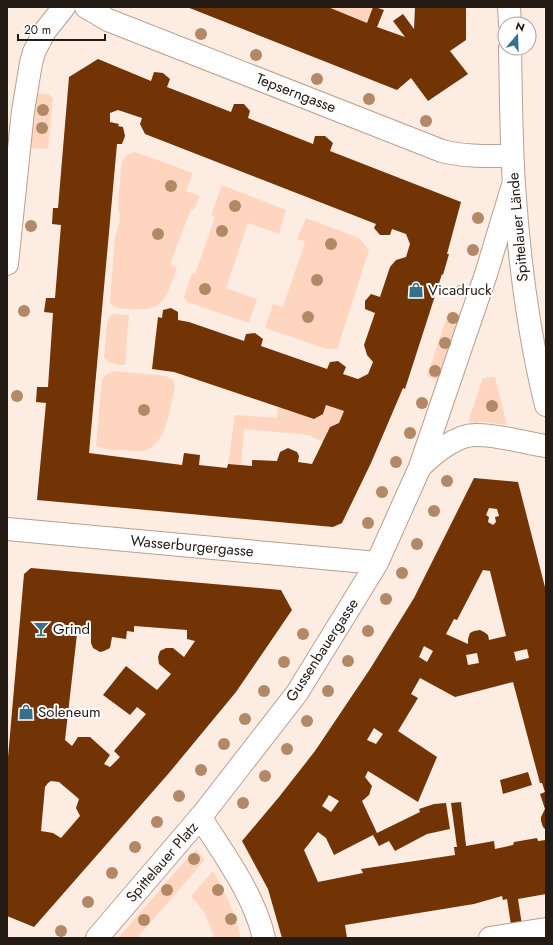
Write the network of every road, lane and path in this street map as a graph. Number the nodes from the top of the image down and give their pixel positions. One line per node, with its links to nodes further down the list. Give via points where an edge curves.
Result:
1 (64, 7): 6 (street, via 45,31 31,63 23,111)
2 (86, 7): 4 (street, Tepserngasse, via 108,20 442,150 468,156)
3 (510, 56): 4 (street, Spittelauer Lände)
4 (512, 156): 5 (street, Spittelauer Lände)
5 (514, 184): 7 (street, Spittelauer Lände, via 524,290); 9 (street, Gussenbauergasse)
6 (7, 264)
7 (546, 404)
8 (546, 446): 9 (street, Gussenbauergasse, via 474,435 445,447)
9 (420, 467): 11 (street, Gussenbauergasse)
10 (7, 529): 11 (street, Wasserburgergasse)
11 (377, 563): 12 (street, Gussenbauergasse, via 297,693)
12 (200, 817): 14 (street, Spittelauer Platz); 15 (street, Spittelauer Platz, via 238,878)
13 (546, 929): 16 (street)
14 (97, 938)
15 (264, 938)
16 (490, 938)

